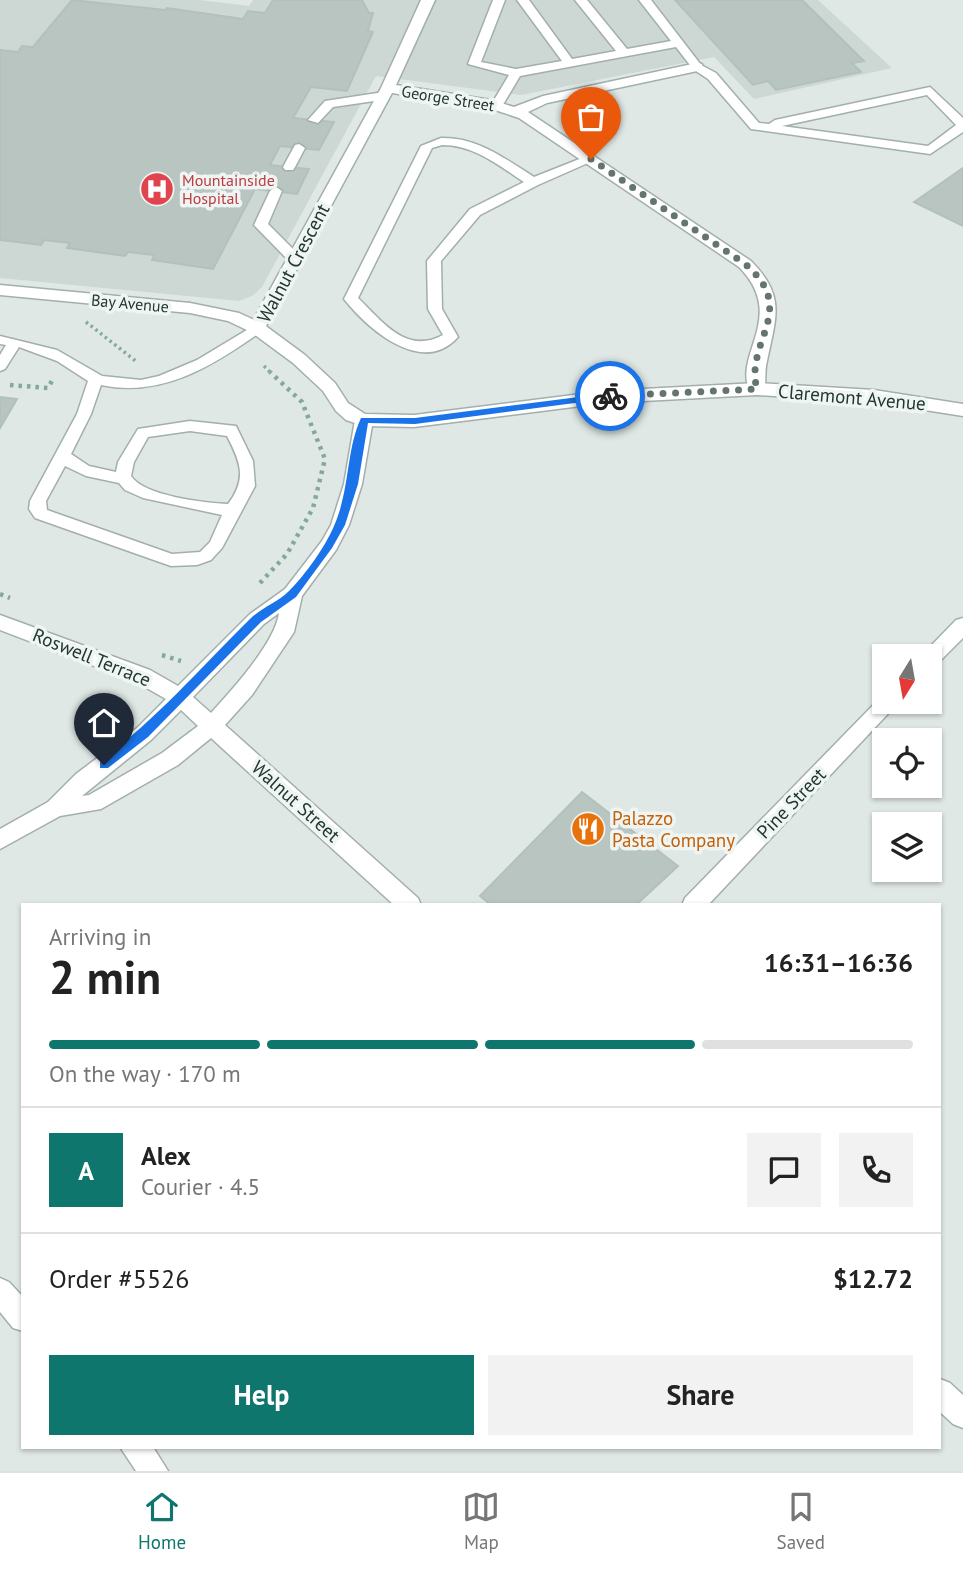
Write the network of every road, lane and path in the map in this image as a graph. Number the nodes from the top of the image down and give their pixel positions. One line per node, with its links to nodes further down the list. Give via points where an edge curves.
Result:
1 (428, 0): 11 (street, Walnut Crescent)
2 (499, 0): 10 (lane, via 474,64)
3 (523, 0): 8 (lane)
4 (581, 0): 7 (lane)
5 (645, 0): 6 (lane)
6 (679, 43): 7 (lane); 9 (lane)
7 (624, 53): 8 (lane)
8 (569, 63): 10 (lane)
9 (697, 66): 13 (street, via 542,100); 16 (lane, via 712,76 755,126)
10 (516, 73): 12 (lane)
11 (386, 92): 12 (street, George Street); 14 (lane, via 328,104); 22 (street, Walnut Crescent)
12 (497, 105): 13 (street, George Street)
13 (517, 111): 18 (street, George Street)
14 (314, 120)
15 (963, 126): 16 (lane, via 930,150); 16 (lane, via 930,90)
16 (763, 127)
17 (299, 148): 19 (lane)
18 (591, 159): 20 (lane); 32 (street, George Street, via 732,254 761,280 770,298 755,372)
19 (289, 167)
20 (533, 182): 20 (lane, via 475,212 435,261 435,309 451,337 436,347 399,343 351,299 427,146 440,139 462,141)
21 (276, 191): 22 (lane, via 261,226)
22 (295, 259): 25 (street, Walnut Crescent)
23 (0, 290): 25 (street, Bay Avenue, via 190,308 233,317)
24 (96, 320): 27 (path, via 83,319 138,363)
25 (257, 328): 30 (lane, via 209,362 180,375 134,385); 34 (street, Walnut Crescent, via 317,374 352,416)
26 (7, 341): 28 (lane); 30 (lane, via 41,348 83,368)
27 (125, 364)
28 (0, 366)
29 (58, 371): 31 (path, via 48,388)
30 (96, 380): 35 (lane)
31 (4, 385)
32 (757, 389): 33 (street, Claremont Avenue, via 874,396); 34 (street, Claremont Avenue, via 605,397 415,421)
33 (963, 410)
34 (365, 420): 38 (street, via 340,525)
35 (63, 455): 36 (lane, via 87,471); 37 (lane, via 38,501 41,514 171,560 205,558 219,542)
36 (125, 479): 37 (lane, via 142,492); 37 (lane, via 126,462 143,433 190,426 231,430 249,479 245,497)
37 (232, 510)
38 (292, 594): 42 (street, via 257,619); 44 (street, via 287,627 245,689)
39 (0, 622): 42 (street, Roswell Terrace, via 143,676)
40 (963, 625): 41 (street)
41 (942, 647)
42 (181, 698): 44 (street, Walnut Street); 45 (street)
43 (877, 714): 48 (street, Pine Street)
44 (212, 726): 45 (street, via 170,759 93,803); 47 (street, Walnut Street)
45 (56, 808): 46 (street)
46 (0, 840)
47 (408, 903)
48 (694, 903)
49 (0, 1292): 50 (street)
50 (21, 1316)
51 (941, 1394): 52 (street)
52 (963, 1414)
53 (136, 1449): 54 (street)
54 (154, 1471)

